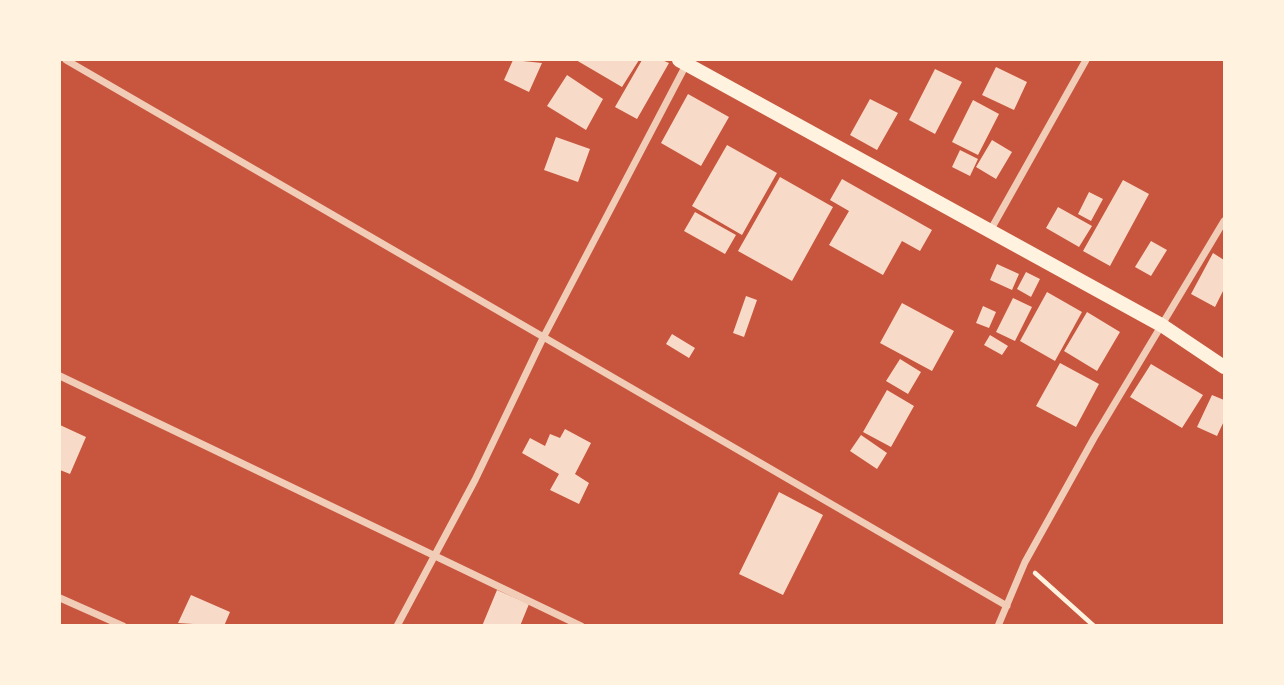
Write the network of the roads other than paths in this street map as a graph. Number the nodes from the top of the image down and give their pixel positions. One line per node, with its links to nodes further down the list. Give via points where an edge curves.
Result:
1 (66, 60): 7 (street)
2 (1086, 60): 5 (street)
3 (685, 61): 5 (main road); 7 (street)
4 (1224, 221): 6 (street)
5 (990, 231): 6 (main road)
6 (1163, 326): 8 (main road); 12 (street, via 1094,438 1025,562)
7 (543, 338): 10 (street); 12 (street)
8 (1224, 367)
9 (60, 376): 10 (street)
10 (434, 555): 14 (street); 15 (street)
11 (60, 598): 13 (street)
12 (1007, 606): 16 (street)
13 (123, 625)
14 (397, 625)
15 (581, 625)
16 (998, 625)

